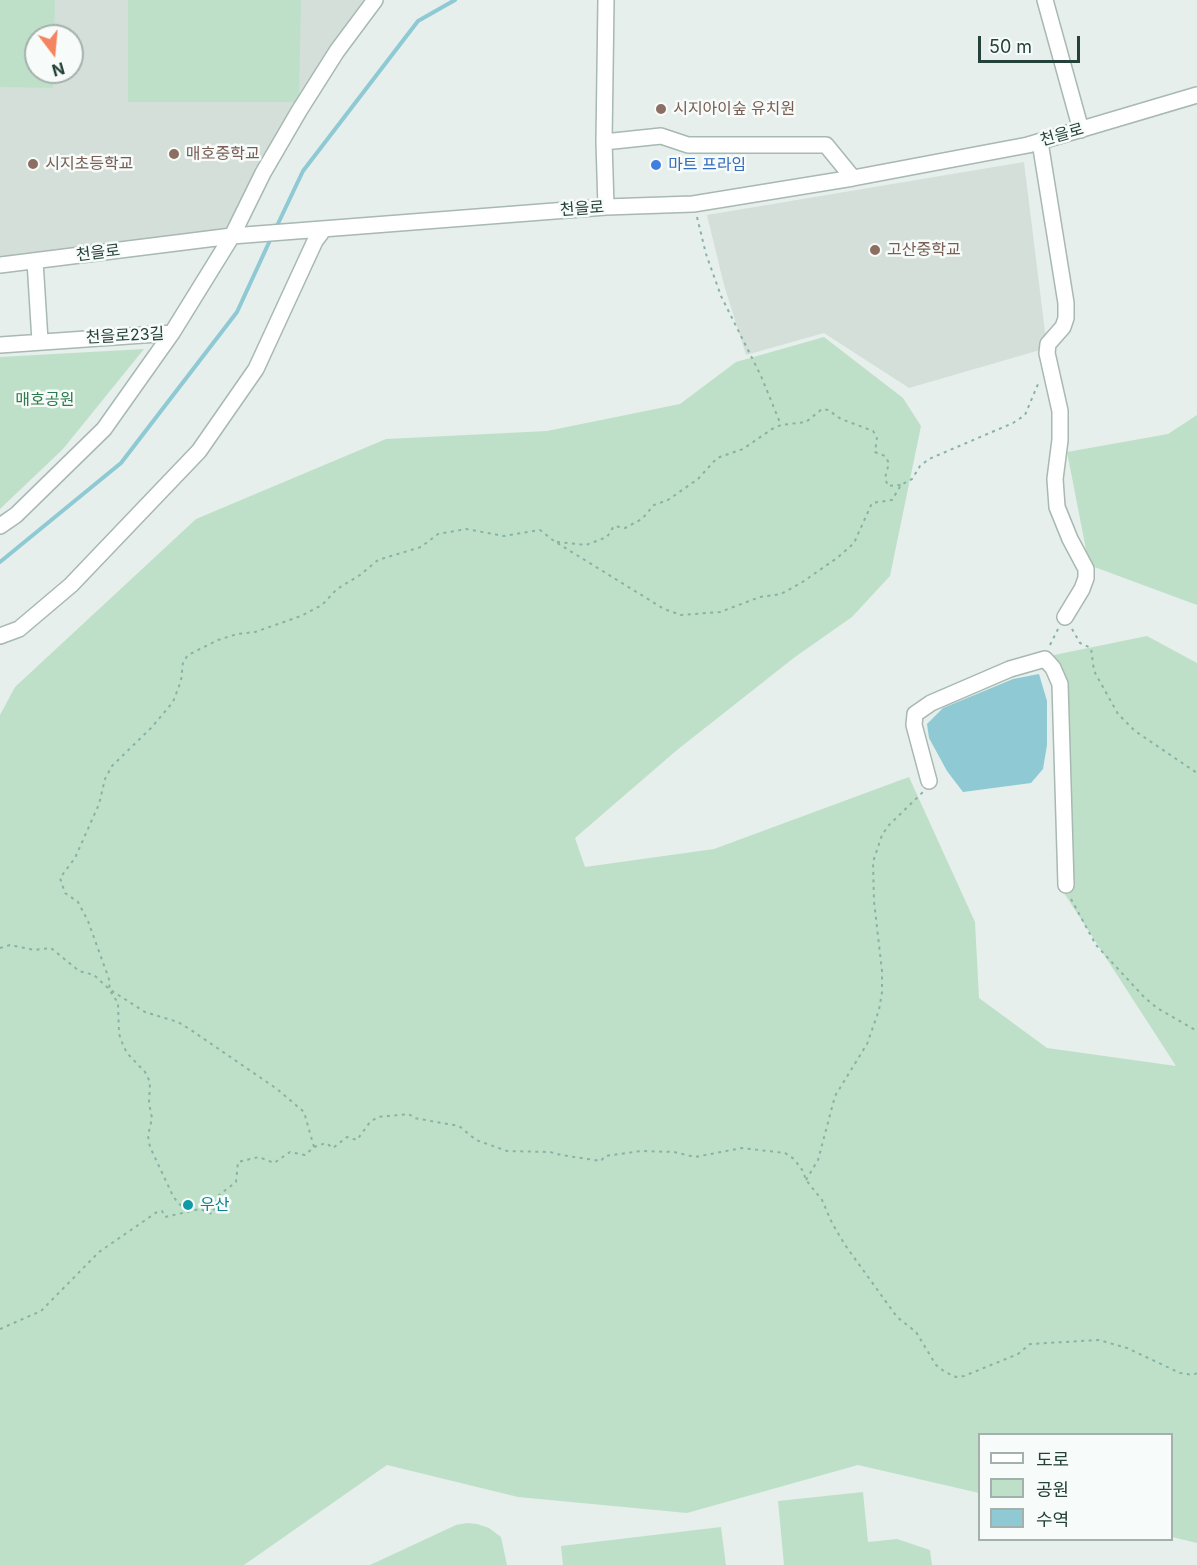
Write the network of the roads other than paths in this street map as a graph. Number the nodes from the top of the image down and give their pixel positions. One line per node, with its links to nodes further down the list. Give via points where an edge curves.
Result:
1 (375, 0): 11 (street, 천을로23길, via 299,111)
2 (606, 0): 7 (street)
3 (1045, 0): 5 (street)
4 (1197, 95): 5 (street, 천을로)
5 (1081, 130): 6 (street, 천을로)
6 (1040, 141): 8 (street, 천을로); 18 (street, via 1066,303 1063,327 1048,344 1047,352 1060,411 1057,507 1086,569 1082,589)
7 (604, 142): 8 (street, via 661,136 688,145 826,145); 9 (street)
8 (853, 178): 9 (street, 천을로, via 693,204)
9 (606, 207): 10 (street, 천을로)
10 (317, 229): 11 (street, 천을로); 19 (street, via 256,369 199,451 70,585 19,629)
11 (232, 236): 12 (street, 천을로); 14 (street, 천을로23길)
12 (35, 261): 13 (street, 천을로); 15 (street)
13 (0, 265)
14 (172, 333): 15 (street, 천을로23길); 17 (street, via 104,429)
15 (40, 341): 16 (street, 천을로23길)
16 (0, 345)
17 (0, 526)
18 (1065, 617)
19 (0, 636)
20 (929, 781): 21 (street, via 914,725 915,714 1010,669 1045,659 1060,684)
21 (1066, 885)

